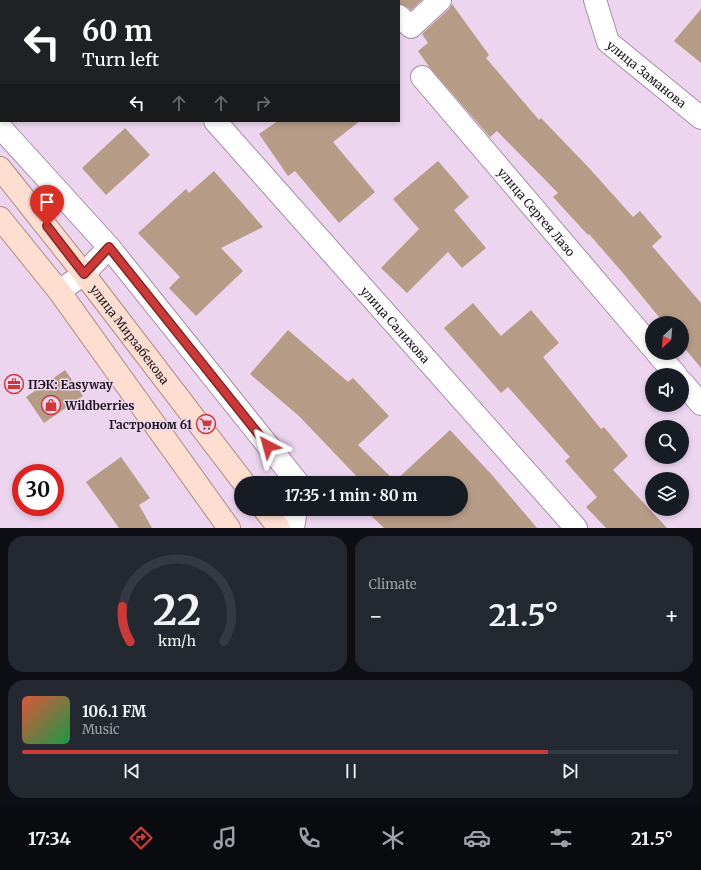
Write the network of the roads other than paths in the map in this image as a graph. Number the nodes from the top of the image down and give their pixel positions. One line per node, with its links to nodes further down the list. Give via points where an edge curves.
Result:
1 (440, 0): 3 (street, via 411,27)
2 (595, 0): 5 (street, улица Заманова, via 608,42)
3 (400, 17)
4 (422, 77): 13 (street, улица Сергея Лазо)
5 (701, 118)
6 (217, 122): 25 (street, улица Салихова)
7 (0, 127): 10 (street)
8 (0, 168): 11 (main road, улица Мирзабекова)
9 (0, 218): 12 (main road)
10 (109, 247): 11 (street); 19 (street)
11 (84, 274): 12 (street); 18 (main road, улица Мирзабекова)
12 (58, 291): 22 (main road)
13 (645, 339)
14 (663, 360): 15 (street)
15 (670, 368)
16 (689, 390): 17 (street)
17 (701, 404)
18 (239, 476)
19 (292, 476)
20 (270, 516): 23 (main road)
21 (295, 516): 24 (street)
22 (229, 528)
23 (279, 528)
24 (293, 528)
25 (576, 528)

